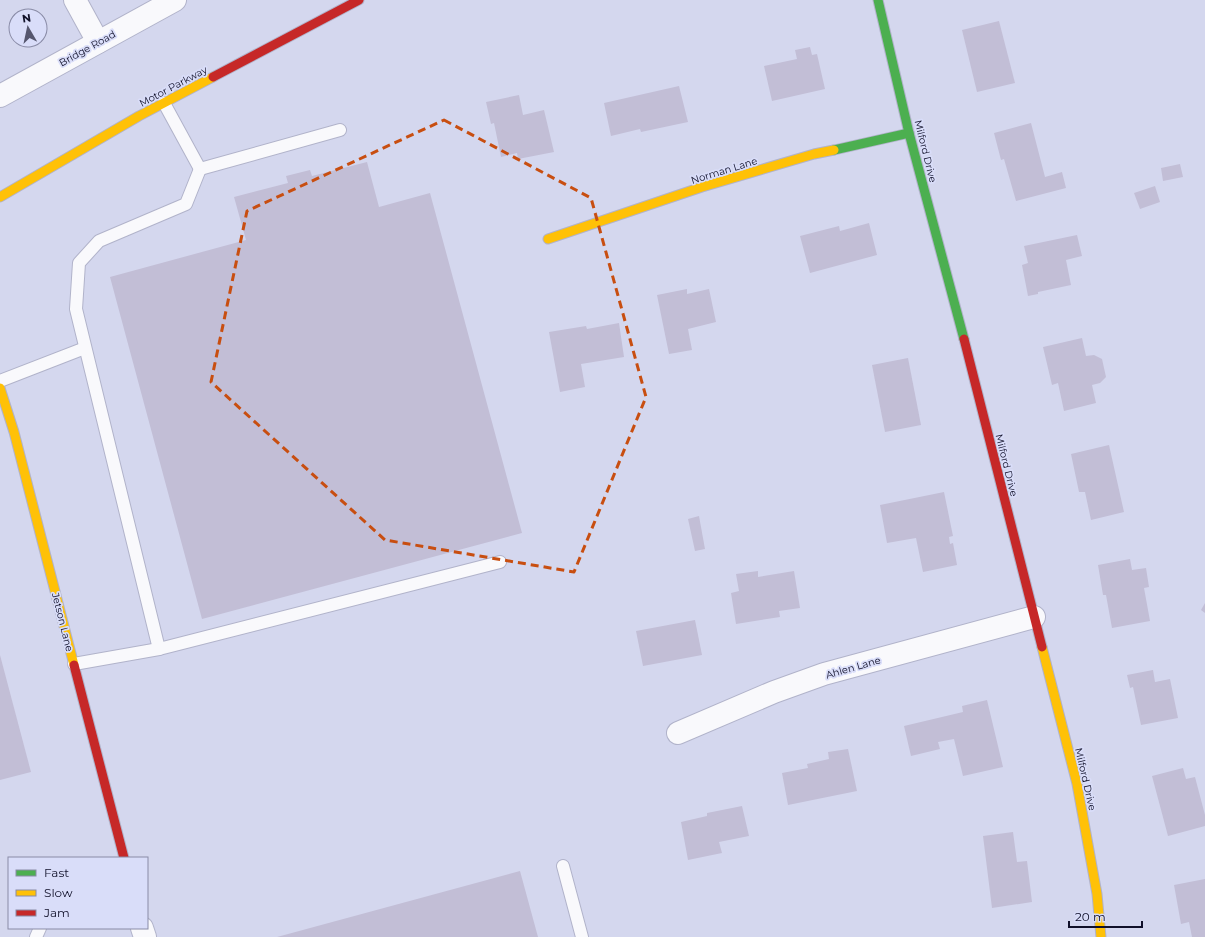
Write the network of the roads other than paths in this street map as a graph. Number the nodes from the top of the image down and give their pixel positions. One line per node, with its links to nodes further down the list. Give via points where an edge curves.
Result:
1 (76, 0): 5 (street)
2 (175, 0): 5 (street, Bridge Road)
3 (359, 0): 7 (street, Motor Parkway)
4 (878, 0): 9 (street, Milford Drive)
5 (98, 42): 6 (street, Bridge Road)
6 (0, 96)
7 (164, 103): 10 (lane); 11 (street, Motor Parkway)
8 (340, 130): 10 (lane)
9 (909, 133): 12 (street, Norman Lane, via 814,154 739,176); 17 (street, Milford Drive)
10 (200, 169): 13 (lane, via 186,204 99,241 80,264 76,309)
11 (0, 196)
12 (548, 239)
13 (85, 348): 14 (lane); 18 (lane)
14 (0, 381)
15 (0, 388): 19 (street, Jetson Lane, via 14,432)
16 (500, 562): 18 (lane)
17 (1034, 617): 20 (street, Ahlen Lane, via 824,674 774,692); 24 (street, Milford Drive, via 1077,784 1098,894)
18 (159, 649): 19 (lane)
19 (74, 664): 21 (street, Jetson Lane)
20 (678, 733)
21 (124, 857)
22 (563, 866): 23 (lane)
23 (582, 937)
24 (1101, 937)

